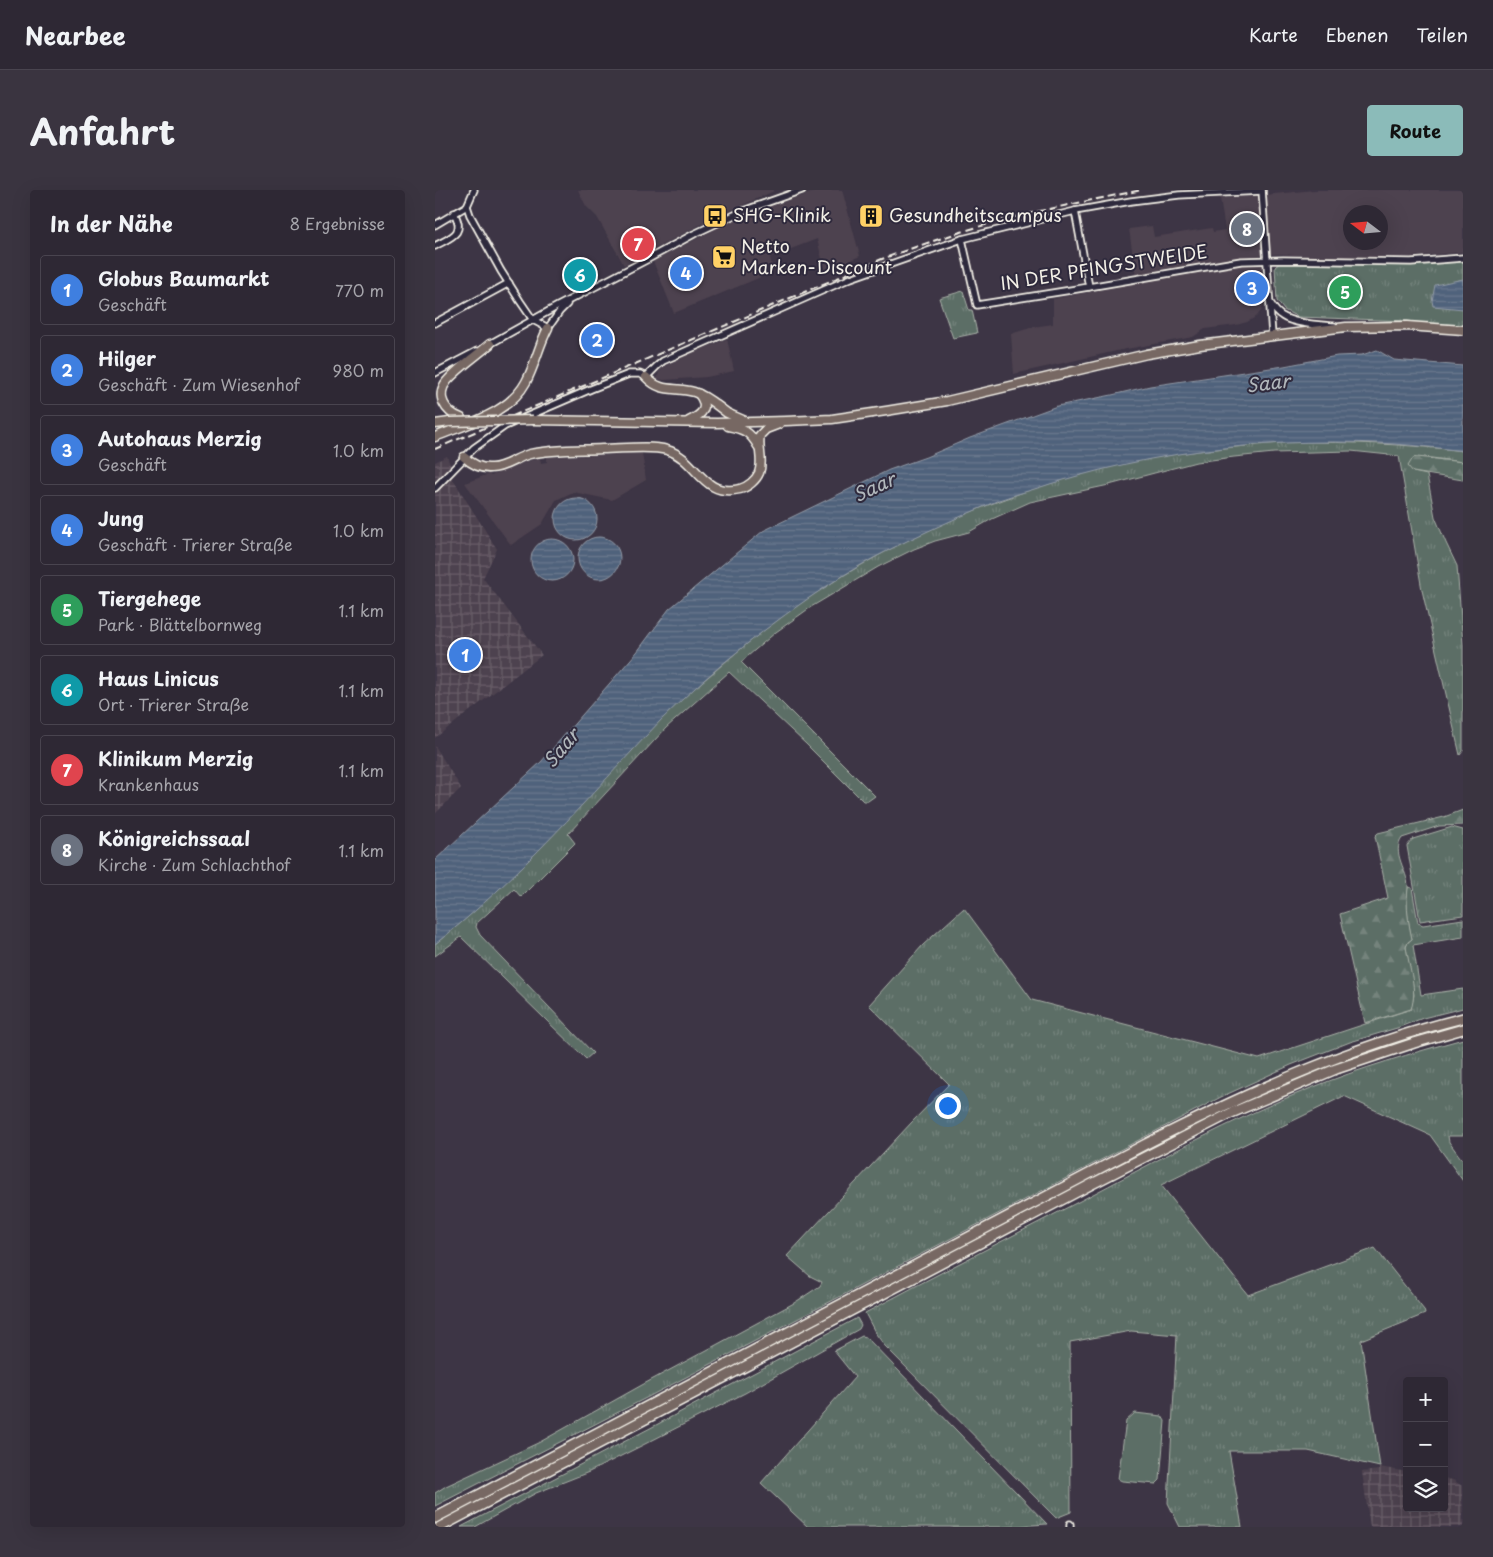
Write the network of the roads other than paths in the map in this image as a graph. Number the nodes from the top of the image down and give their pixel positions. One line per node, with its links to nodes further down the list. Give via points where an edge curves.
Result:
1 (475, 190): 4 (street)
2 (802, 190): 14 (street, via 722,220)
3 (1262, 190): 5 (street, via 1154,198); 11 (street)
4 (467, 206): 6 (street); 12 (street)
5 (1075, 211): 8 (street); 13 (street)
6 (454, 213): 7 (street); 9 (street, via 458,231)
7 (435, 225)
8 (962, 240): 13 (street, IN DER PFINGSTWEIDE, via 977,305); 24 (street, via 851,278 663,361)
9 (435, 246)
10 (1463, 258): 11 (street, IN DER PFINGSTWEIDE, via 1392,262)
11 (1267, 260): 13 (street, IN DER PFINGSTWEIDE, via 1241,261); 15 (street)
12 (509, 284): 16 (street); 17 (street)
13 (1089, 287)
14 (577, 296): 16 (street); 19 (street, via 560,311)
15 (1271, 304): 18 (street, via 1286,319); 21 (street)
16 (533, 320): 19 (street); 22 (street)
17 (435, 323)
18 (1346, 327): 20 (main road, via 1407,326); 21 (main road)
19 (548, 328): 32 (main road, via 525,382 515,396 489,414)
20 (1463, 330)
21 (1272, 336): 30 (main road, via 1147,354 938,402 832,419)
22 (490, 344): 23 (street); 26 (main road, bridge, via 455,374 442,392 443,404 451,413 461,418)
23 (435, 373)
24 (646, 377): 25 (main road, via 662,388); 34 (street, via 629,374 505,426)
25 (699, 394): 27 (main road, via 705,404 703,411); 29 (main road, via 732,416)
26 (484, 421): 27 (main road, bridge); 31 (main road, bridge)
27 (687, 422): 28 (main road)
28 (717, 422): 29 (main road); 33 (main road, via 753,436)
29 (750, 422): 30 (main road)
30 (786, 422): 33 (main road, via 762,432)
31 (435, 424)
32 (435, 437)
33 (759, 448): 34 (main road, via 759,474 743,488 730,491 713,487 676,453 657,448 539,453 493,468 480,467)
34 (464, 457): 35 (street)
35 (435, 488)
36 (1463, 1018): 38 (highway, via 1373,1045 1226,1104)
37 (1463, 1029): 39 (highway, via 1376,1055 1231,1113)
38 (438, 1516)
39 (442, 1526)

